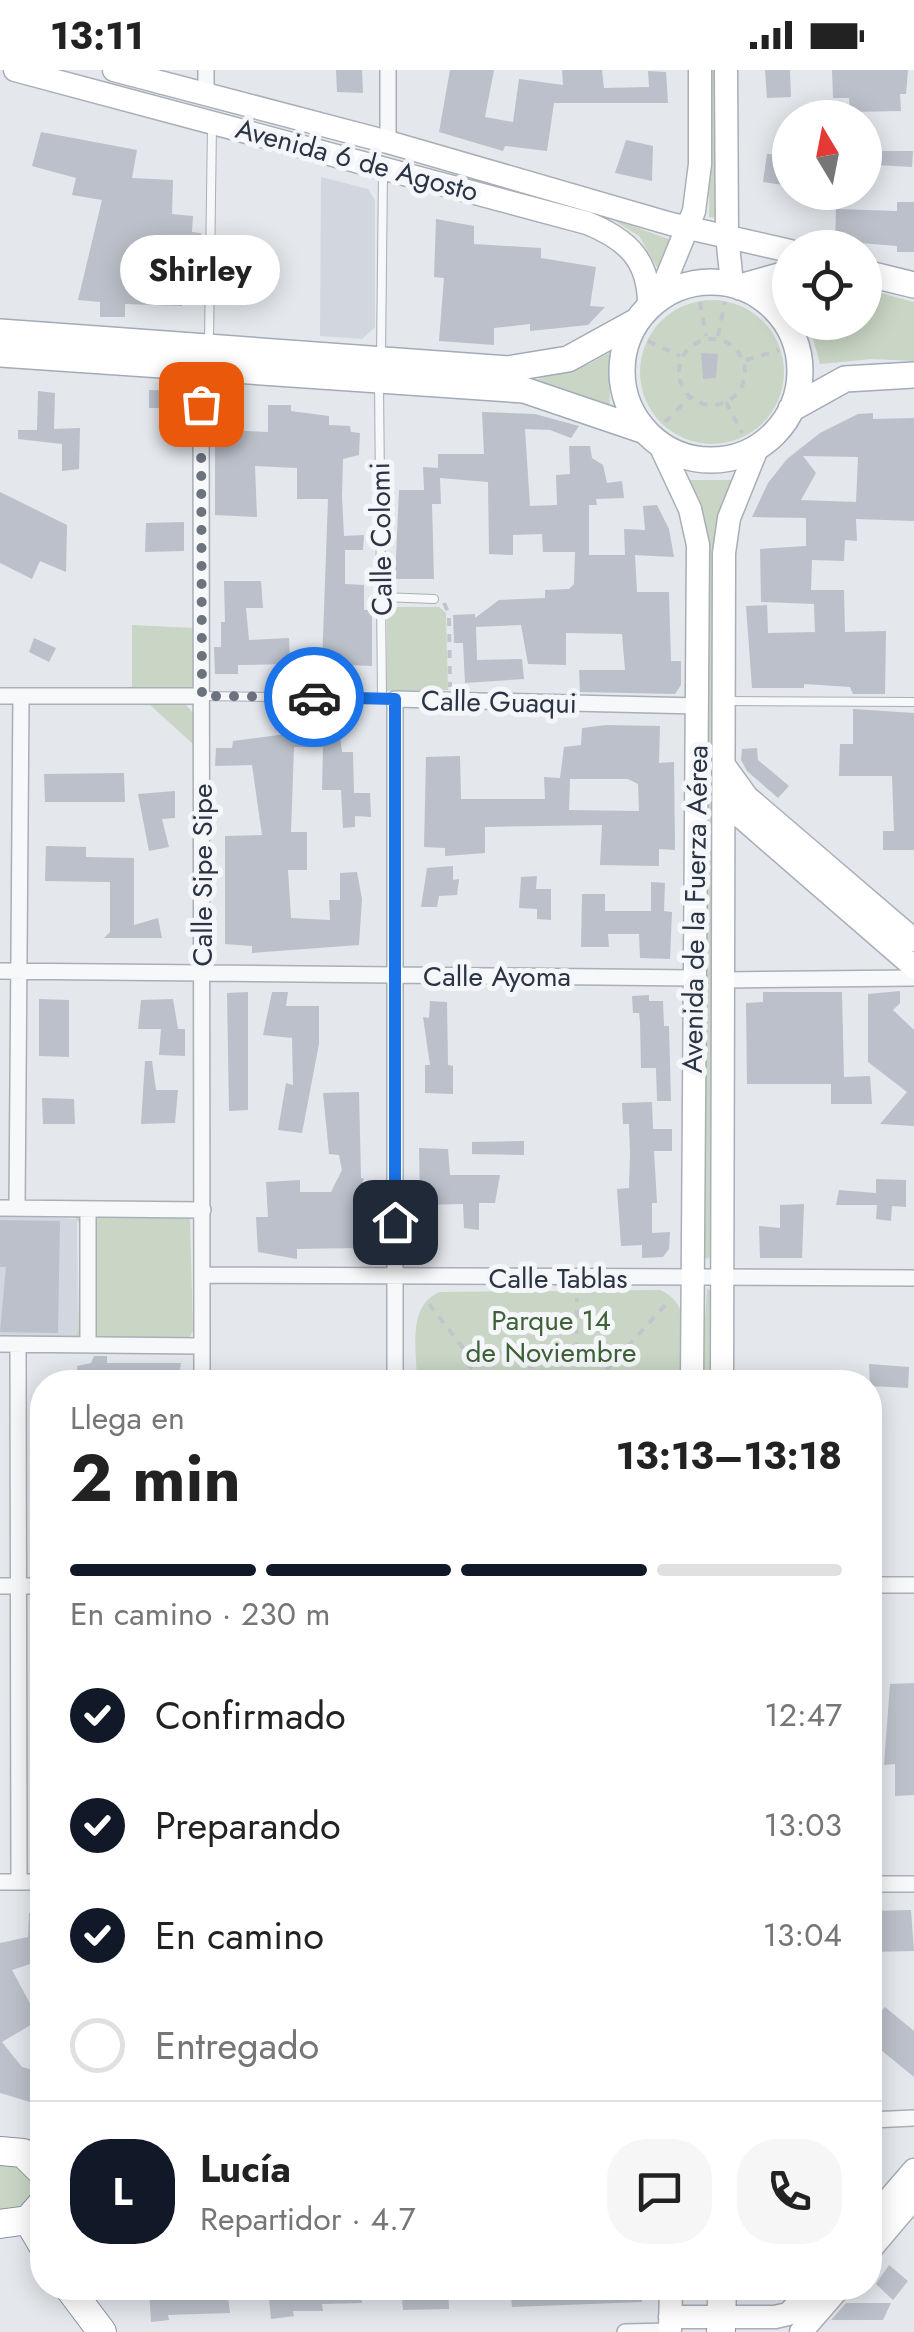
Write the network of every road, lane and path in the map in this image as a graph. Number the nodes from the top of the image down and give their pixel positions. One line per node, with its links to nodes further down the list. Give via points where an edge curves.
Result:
1 (15, 70): 7 (main road, Avenida 6 de Agosto)
2 (114, 70): 6 (main road, Avenida 6 de Agosto)
3 (388, 70): 8 (street)
4 (700, 70): 10 (main road, via 700,164)
5 (726, 70): 11 (main road)
6 (206, 82): 8 (main road, Avenida 6 de Agosto)
7 (212, 121): 9 (main road, Avenida 6 de Agosto); 24 (lane)
8 (388, 142): 10 (main road, Avenida 6 de Agosto)
9 (384, 166): 18 (main road, Avenida 6 de Agosto, via 610,232 636,252 647,281); 27 (lane, Calle Colomi)
10 (689, 229): 11 (main road, Avenida 6 de Agosto); 18 (main road)
11 (727, 235): 12 (main road, Avenida 6 de Agosto); 16 (main road)
12 (772, 246)
13 (882, 276): 15 (main road)
14 (772, 279): 16 (main road)
15 (914, 285)
16 (732, 291): 18 (main road, via 692,284); 21 (path); 31 (main road, via 771,305 795,340 800,368)
17 (700, 302): 20 (path)
18 (648, 317): 25 (path); 27 (main road, via 568,359 526,368); 32 (main road, via 624,352 623,386)
19 (0, 332): 24 (main road)
20 (707, 338): 21 (path); 25 (path)
21 (718, 338): 26 (path)
22 (779, 350): 26 (path)
23 (0, 354): 24 (main road)
24 (205, 357): 27 (main road); 38 (street, Calle Sipe Sipe)
25 (682, 357): 29 (path, via 679,379)
26 (744, 361): 30 (path, via 741,389)
27 (380, 370): 32 (main road, via 524,390); 34 (lane, Calle Colomi)
28 (914, 375): 31 (main road, via 845,379)
29 (690, 397): 30 (path, via 707,405); 32 (path)
30 (726, 402): 33 (path)
31 (792, 409): 33 (main road)
32 (656, 432): 33 (main road, via 682,455 708,460 734,456); 43 (main road, Avenida de la Fuerza Aérea, via 695,524)
33 (751, 441): 40 (main road, Avenida de la Fuerza Aérea, via 724,553)
34 (382, 597): 35 (lane); 39 (lane, Calle Colomi)
35 (434, 598): 41 (path, via 449,614)
36 (0, 696): 37 (street, Calle Guaqui)
37 (21, 696): 38 (street, Calle Guaqui); 51 (street)
38 (202, 696): 39 (lane, Calle Guaqui); 52 (street, Calle Sipe Sipe)
39 (388, 699): 41 (street, Calle Guaqui); 53 (street, Calle Colomi)
40 (726, 700): 42 (lane); 45 (main road, Avenida de la Fuerza Aérea)
41 (450, 702): 43 (street, Calle Guaqui)
42 (914, 702)
43 (698, 706): 44 (main road, Avenida de la Fuerza Aérea)
44 (696, 762): 46 (main road); 54 (main road, Avenida de la Fuerza Aérea)
45 (726, 768): 46 (main road, Avenida de la Fuerza Aérea); 49 (main road, via 748,797)
46 (725, 793): 47 (main road); 48 (main road, Avenida de la Fuerza Aérea)
47 (758, 831): 48 (main road, via 737,834); 50 (main road)
48 (725, 854): 56 (main road, Avenida de la Fuerza Aérea)
49 (914, 940)
50 (914, 967)
51 (9, 971): 52 (street, Calle Ayoma); 58 (street)
52 (202, 974): 53 (street, Calle Ayoma); 60 (street, Calle Sipe Sipe)
53 (394, 976): 54 (street, Calle Ayoma); 64 (street, Calle Colomi)
54 (694, 978): 62 (main road, Avenida de la Fuerza Aérea)
55 (914, 978): 56 (street)
56 (724, 980): 63 (main road, Avenida de la Fuerza Aérea)
57 (0, 1208): 58 (street)
58 (17, 1208): 59 (street)
59 (88, 1209): 60 (street); 71 (street)
60 (203, 1210): 61 (street, Calle Sipe Sipe)
61 (202, 1274): 64 (street, Calle Tablas); 72 (street, Calle Sipe Sipe)
62 (693, 1277): 63 (street, Calle Tablas); 64 (street, Calle Tablas); 80 (main road, Avenida de la Fuerza Aérea)
63 (723, 1277): 65 (street, Calle Tablas); 81 (main road, Avenida de la Fuerza Aérea)
64 (396, 1278): 75 (street, Calle Colomi)
65 (914, 1278)
66 (577, 1298): 78 (path)
67 (669, 1301): 79 (path)
68 (429, 1304): 73 (path)
69 (0, 1344): 70 (street)
70 (18, 1344): 71 (street); 85 (street)
71 (88, 1345): 72 (street)
72 (201, 1346): 74 (street, Calle Sipe Sipe)
73 (474, 1362): 76 (path); 77 (path, via 499,1352)
74 (202, 1370)
75 (395, 1370)
76 (469, 1370)
77 (540, 1370)
78 (576, 1370)
79 (606, 1370)
80 (692, 1370)
81 (722, 1370)
82 (882, 1585): 83 (street)
83 (914, 1585)
84 (0, 1586): 85 (street)
85 (18, 1586): 86 (street); 88 (street)
86 (30, 1586)
87 (0, 1882): 88 (street)
88 (18, 1882): 89 (street)
89 (30, 1882)
90 (882, 1884): 91 (street)
91 (914, 1884)
92 (914, 2118): 93 (street)
93 (882, 2119)
94 (0, 2151): 95 (highway)
95 (30, 2159)
96 (914, 2170): 98 (main road)
97 (914, 2198): 99 (main road)
98 (882, 2207)
99 (882, 2236)
100 (78, 2300): 107 (highway)
101 (670, 2300): 105 (main road)
102 (809, 2300): 106 (main road)
103 (827, 2300): 106 (main road)
104 (722, 2325): 105 (main road); 106 (main road)
105 (670, 2327): 108 (street)
106 (800, 2327)
107 (102, 2332)
108 (626, 2332)

